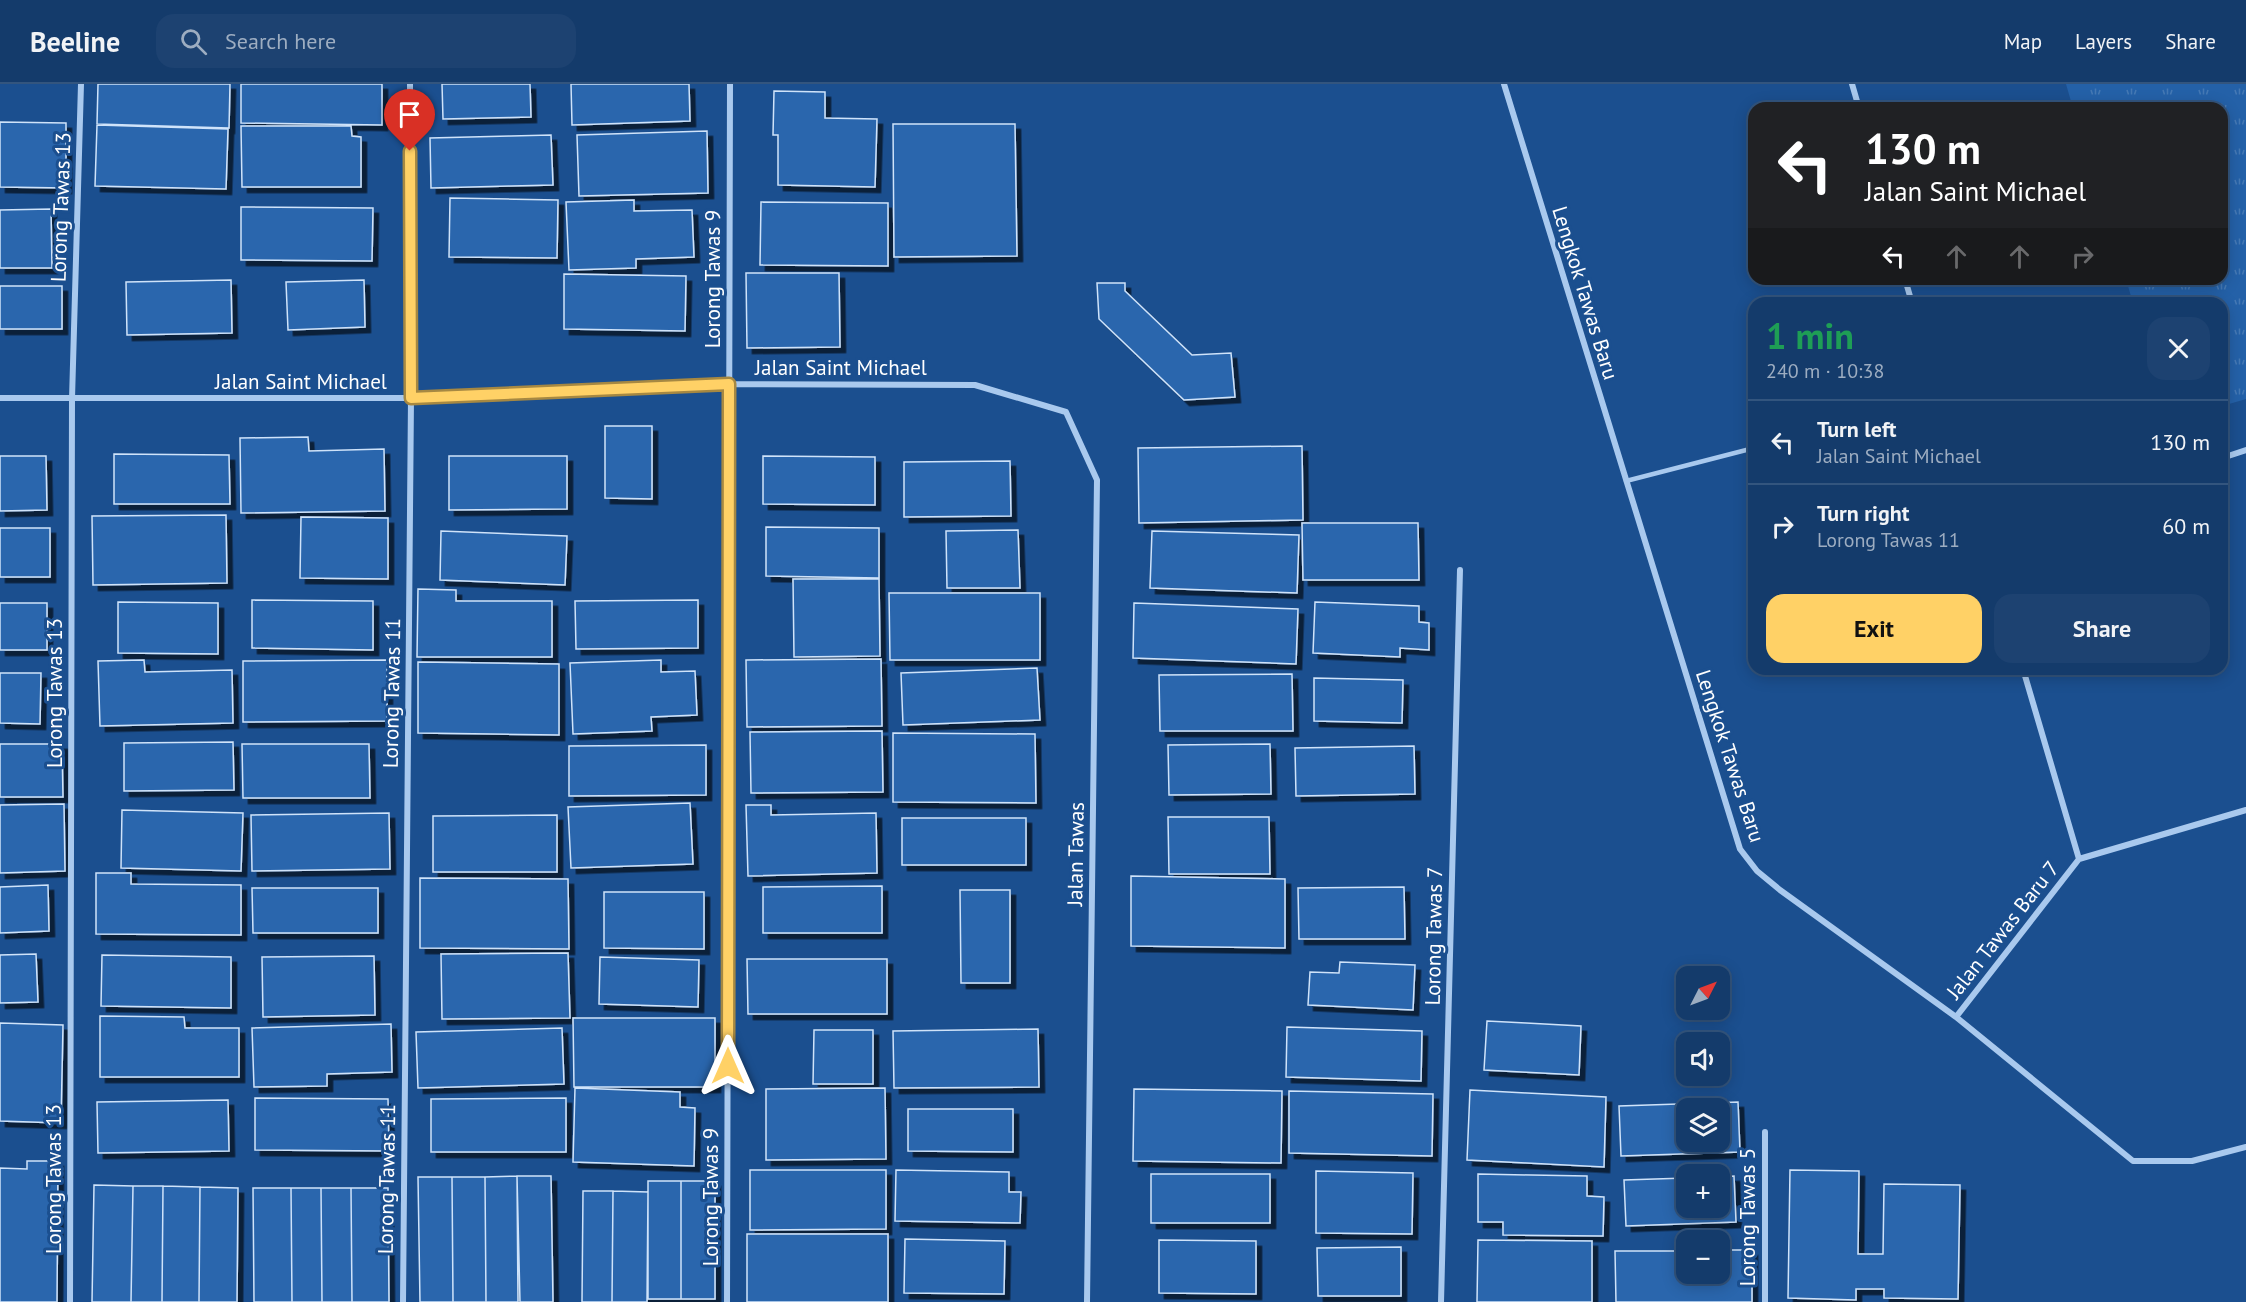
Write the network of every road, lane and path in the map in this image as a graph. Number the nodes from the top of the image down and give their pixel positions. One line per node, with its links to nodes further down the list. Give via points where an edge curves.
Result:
1 (81, 84): 10 (street, Lorong Tawas 13)
2 (410, 84): 9 (street, Lorong Tawas 11)
3 (730, 84): 7 (street, Lorong Tawas 9)
4 (1504, 84): 15 (street, Lengkok Tawas Baru)
5 (1852, 84): 6 (street)
6 (1857, 102)
7 (729, 384): 9 (street, Jalan Saint Michael); 11 (street, Jalan Saint Michael, via 975,385); 25 (street, Lorong Tawas 9)
8 (0, 398): 10 (street, Jalan Saint Michael)
9 (411, 398): 10 (street, Jalan Saint Michael); 24 (street, Lorong Tawas 11)
10 (72, 399): 23 (street, Lorong Tawas 13)
11 (1066, 412): 26 (street, Jalan Tawas, via 1097,480)
12 (1748, 450): 15 (lane)
13 (2246, 450): 14 (street)
14 (2228, 456)
15 (1626, 481): 20 (street, Lengkok Tawas Baru, via 1740,849 1757,871 1780,890)
16 (1460, 570): 27 (street, Lorong Tawas 7)
17 (2025, 675): 19 (street)
18 (2246, 810): 19 (street, Jalan Tawas Baru 7)
19 (2079, 858): 20 (street, Jalan Tawas Baru 7)
20 (1956, 1017): 22 (street, Lengkok Tawas Baru, via 2133,1161 2192,1161)
21 (1765, 1132): 28 (street, Lorong Tawas 5)
22 (2246, 1147)
23 (70, 1302)
24 (403, 1302)
25 (727, 1302)
26 (1087, 1302)
27 (1441, 1302)
28 (1765, 1302)

